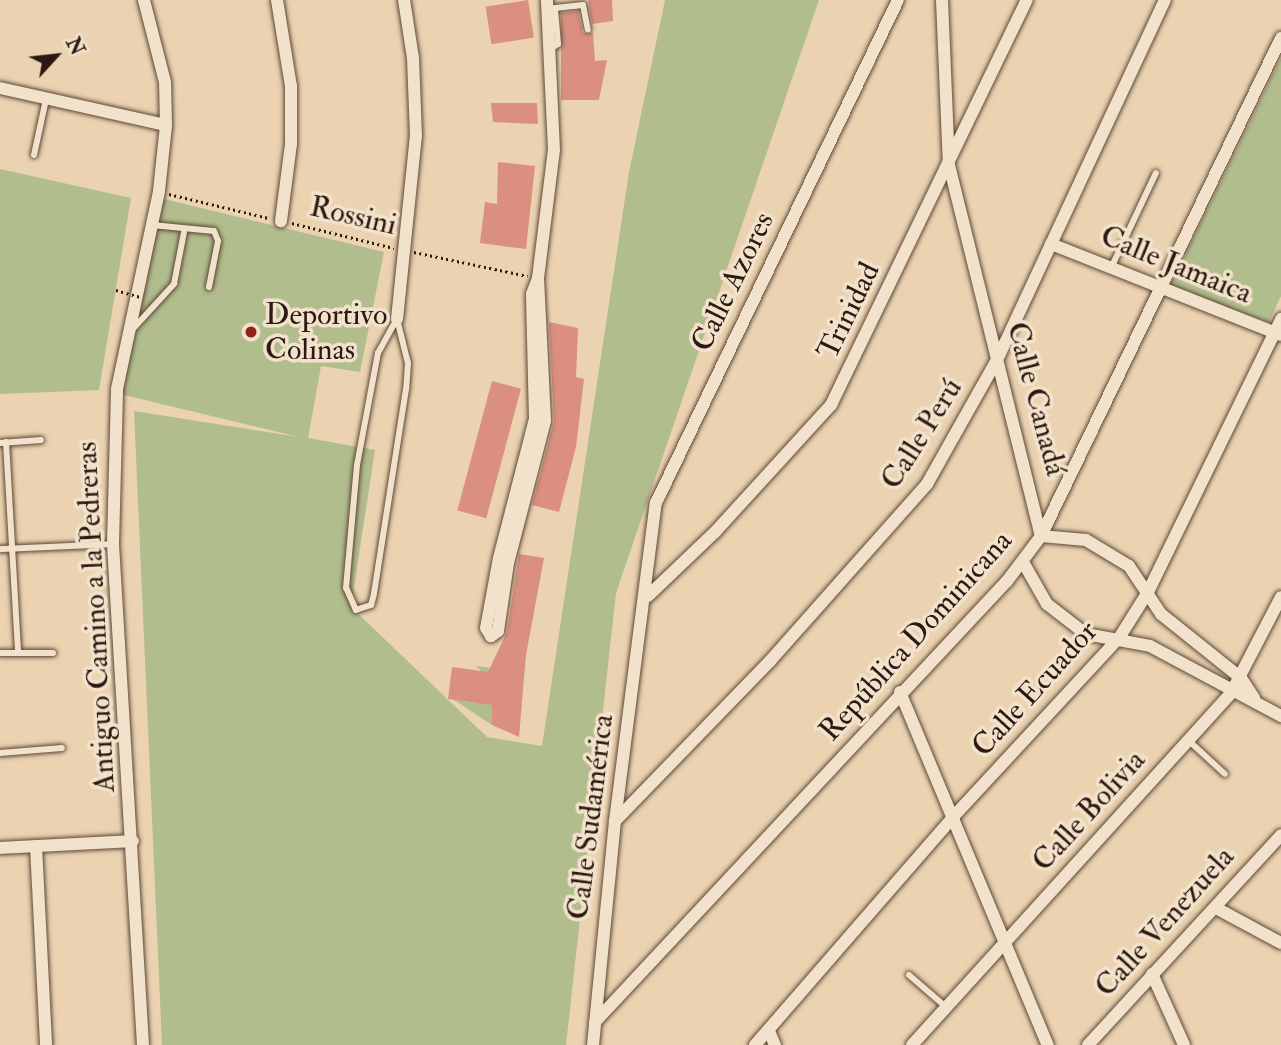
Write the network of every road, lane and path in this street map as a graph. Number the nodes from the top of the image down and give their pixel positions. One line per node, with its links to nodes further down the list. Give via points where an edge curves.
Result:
1 (144, 0): 14 (street, Antiguo Camino a la Pedreras, via 165,82)
2 (277, 0): 19 (street, via 291,86 291,144)
3 (404, 0): 23 (street, via 414,58 416,136)
4 (547, 0): 11 (street)
5 (898, 0): 43 (street, Calle Azores, via 656,503)
6 (942, 0): 16 (street, Calle Canadá)
7 (1027, 0): 16 (street, Trinidad)
8 (1165, 0): 22 (street, Calle Perú)
9 (588, 30): 11 (lane, via 583,5 555,8 558,44)
10 (1281, 38): 27 (street, República Dominicana)
11 (552, 48): 25 (street, via 554,150)
12 (0, 88): 13 (street)
13 (46, 99): 14 (street); 15 (lane)
14 (166, 125): 18 (street, Antiguo Camino a la Pedreras)
15 (34, 155)
16 (949, 165): 34 (street, Calle Canadá); 43 (street, Trinidad, via 831,405 715,532)
17 (1156, 173): 24 (lane)
18 (159, 191): 19 (path, Rossini); 20 (street, Antiguo Camino a la Pedreras)
19 (281, 221): 23 (path, Rossini)
20 (152, 225): 21 (lane); 32 (street, Antiguo Camino a la Pedreras)
21 (184, 232): 26 (lane, via 201,226 218,235); 32 (lane, via 174,285)
22 (1051, 244): 24 (street, Calle Jamaica); 34 (street, Calle Perú)
23 (405, 250): 25 (path, Rossini); 30 (street)
24 (1111, 268): 27 (street, Calle Jamaica)
25 (538, 278): 25 (street, via 532,294 535,419 499,558 486,628 491,636 498,631 508,563 545,421)
26 (209, 287)
27 (1162, 288): 33 (street, Calle Jamaica); 37 (street, República Dominicana)
28 (116, 290): 29 (path, bridge)
29 (141, 297)
30 (397, 319): 30 (lane, via 408,363 406,388 374,594 363,610 356,610 346,597 349,536 378,353)
31 (1281, 319): 33 (street, Calle Ecuador)
32 (129, 333): 38 (street, Antiguo Camino a la Pedreras, via 113,433)
33 (1278, 333): 42 (street, Calle Ecuador)
34 (997, 360): 37 (street, Calle Canadá); 59 (street, Calle Perú, via 947,452 906,511)
35 (41, 440): 36 (lane)
36 (3, 443): 40 (lane)
37 (1041, 536): 41 (street, República Dominicana); 42 (street, via 1086,540 1129,566)
38 (113, 544): 40 (lane); 61 (street, Antiguo Camino a la Pedreras)
39 (0, 549): 40 (lane)
40 (11, 549): 46 (lane)
41 (1023, 562): 45 (street, via 1047,604 1086,634); 50 (street, República Dominicana)
42 (1148, 592): 45 (street, Calle Ecuador); 49 (street, via 1161,614)
43 (648, 596): 59 (street, Calle Sudamérica)
44 (1281, 597): 49 (street, Calle Bolivia)
45 (1119, 638): 51 (street, via 1150,646); 58 (street, Calle Ecuador)
46 (18, 652): 47 (lane); 48 (lane)
47 (0, 653)
48 (53, 653)
49 (1241, 678): 51 (street, Calle Bolivia); 52 (street)
50 (900, 692): 58 (street); 70 (street, República Dominicana)
51 (1231, 693): 52 (street); 54 (street, Calle Bolivia)
52 (1254, 698): 53 (street)
53 (1281, 716)
54 (1188, 740): 57 (lane); 66 (street, Calle Bolivia)
55 (61, 748): 56 (lane)
56 (0, 753)
57 (1225, 774)
58 (954, 816): 66 (street); 71 (street, Calle Ecuador)
59 (615, 821): 70 (street, Calle Sudamérica)
60 (1281, 835): 64 (street, Calle Venezuela)
61 (133, 841): 62 (street); 73 (street, Antiguo Camino a la Pedreras)
62 (36, 846): 63 (street); 72 (street)
63 (0, 848)
64 (1216, 908): 65 (street); 67 (street, Calle Venezuela)
65 (1281, 943)
66 (1004, 944): 69 (street, Calle Bolivia); 78 (street)
67 (1152, 974): 79 (street, Calle Venezuela); 80 (street)
68 (909, 975): 69 (lane)
69 (946, 1007): 77 (street, Calle Bolivia)
70 (595, 1022): 74 (street, Calle Sudamérica)
71 (769, 1031): 75 (street, Calle Ecuador); 76 (street)
72 (46, 1045)
73 (144, 1045)
74 (593, 1045)
75 (755, 1045)
76 (775, 1045)
77 (912, 1045)
78 (1048, 1045)
79 (1088, 1045)
80 (1184, 1045)

